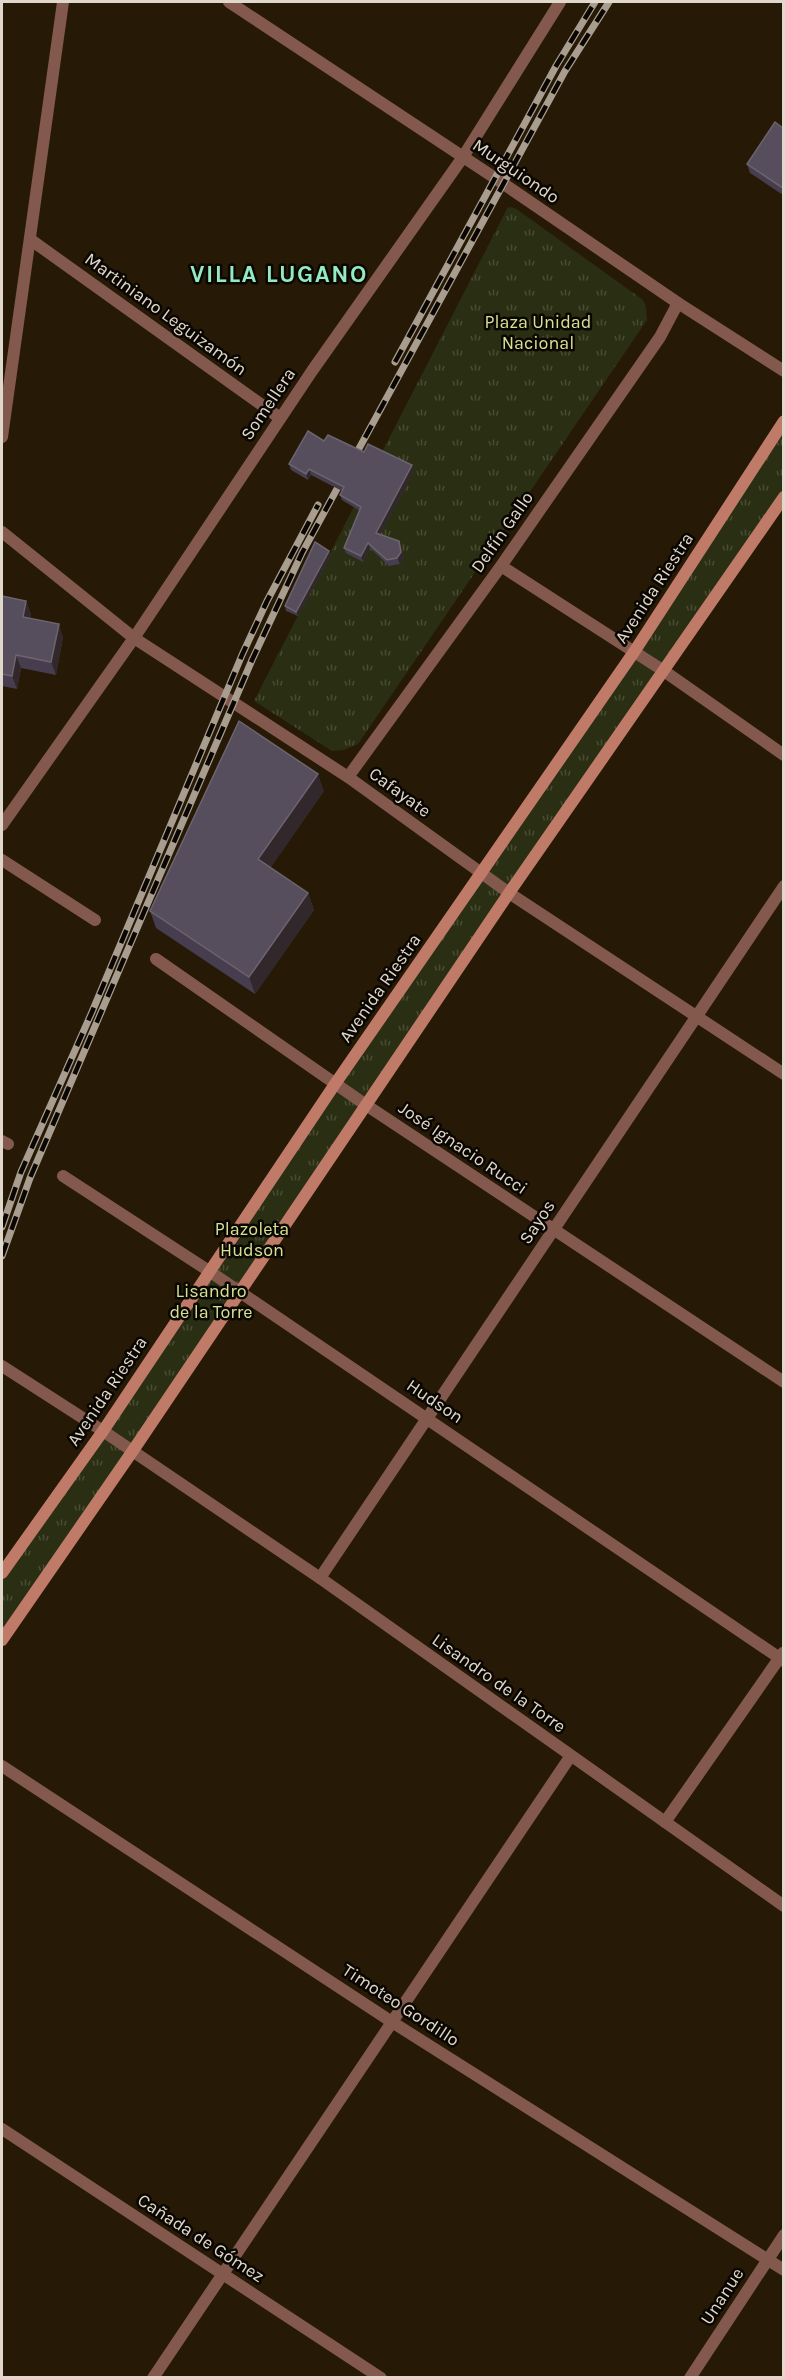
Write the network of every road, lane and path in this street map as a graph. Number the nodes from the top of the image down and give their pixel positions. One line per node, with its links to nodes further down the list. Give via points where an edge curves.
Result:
1 (63, 2): 5 (street)
2 (229, 2): 4 (street, Murguiondo)
3 (560, 2): 4 (street, Somellera)
4 (463, 158): 6 (street, Murguiondo); 8 (street, Somellera)
5 (31, 240): 8 (street, Martiniano Leguizamón); 10 (street)
6 (678, 303): 7 (street, Murguiondo); 13 (street, Delfín Gallo, via 660,337)
7 (783, 371)
8 (280, 418): 14 (street, Somellera)
9 (783, 421): 15 (main road, Avenida Riestra)
10 (2, 437)
11 (783, 498): 16 (main road)
12 (2, 532): 14 (street, Cafayate)
13 (501, 566): 15 (street); 18 (street, Delfín Gallo)
14 (134, 638): 18 (street, Cafayate); 19 (street, Somellera)
15 (634, 652): 16 (street); 21 (main road, Avenida Riestra)
16 (664, 671): 17 (street); 23 (main road)
17 (783, 755)
18 (348, 777): 21 (street, Cafayate)
19 (2, 825)
20 (2, 860): 24 (street)
21 (481, 872): 23 (street, Cafayate); 28 (main road, Avenida Riestra)
22 (783, 886): 26 (street, Sayos)
23 (509, 893): 26 (street, Cafayate); 29 (main road)
24 (95, 920)
25 (156, 959): 28 (street, José Ignacio Rucci)
26 (695, 1018): 27 (street, Cafayate); 31 (street, Sayos)
27 (783, 1074)
28 (335, 1084): 29 (street, José Ignacio Rucci); 32 (main road, Avenida Riestra)
29 (366, 1105): 31 (street, José Ignacio Rucci); 33 (main road)
30 (63, 1176): 32 (street, Hudson)
31 (553, 1230): 35 (street, José Ignacio Rucci); 36 (street, Sayos)
32 (209, 1271): 33 (street, Hudson); 37 (main road, Avenida Riestra)
33 (239, 1293): 36 (street, Hudson); 38 (main road)
34 (2, 1366): 37 (street)
35 (783, 1382)
36 (428, 1418): 40 (street, Sayos); 42 (street, Hudson)
37 (103, 1431): 38 (street, Lisandro de la Torre); 39 (main road, Avenida Riestra)
38 (132, 1452): 40 (street, Lisandro de la Torre); 41 (main road)
39 (2, 1574)
40 (320, 1578): 43 (street, Lisandro de la Torre)
41 (2, 1640)
42 (782, 1657): 45 (street)
43 (570, 1756): 45 (street, Lisandro de la Torre); 47 (street)
44 (2, 1766): 47 (street, Timoteo Gordillo)
45 (665, 1822): 46 (street, Lisandro de la Torre)
46 (783, 1906)
47 (392, 2022): 50 (street, Timoteo Gordillo); 52 (street)
48 (2, 2129): 52 (street, Cañada de Gómez)
49 (783, 2235): 50 (street, Unanue)
50 (768, 2259): 51 (street, Timoteo Gordillo); 55 (street, Unanue)
51 (783, 2270)
52 (222, 2274): 53 (street); 54 (street, Cañada de Gómez)
53 (153, 2378)
54 (381, 2378)
55 (690, 2378)

